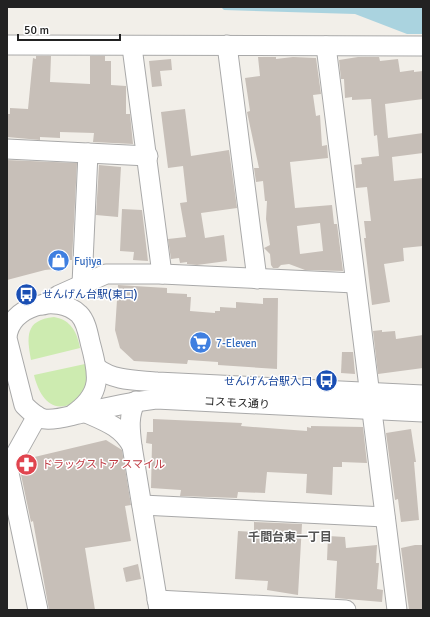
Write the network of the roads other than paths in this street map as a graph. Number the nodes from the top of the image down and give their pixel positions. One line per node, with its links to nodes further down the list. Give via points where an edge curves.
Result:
1 (7, 45): 5 (street)
2 (227, 45): 3 (street); 5 (street); 9 (street)
3 (326, 46): 4 (street); 11 (street)
4 (423, 46)
5 (123, 56): 8 (street)
6 (7, 149): 7 (street)
7 (88, 153): 8 (street); 12 (street)
8 (148, 156): 10 (street)
9 (247, 273): 10 (street); 11 (street)
10 (162, 274): 12 (street, via 106,274)
11 (355, 283): 18 (street)
12 (82, 284): 13 (street)
13 (43, 304): 14 (street, via 29,308); 15 (street, via 69,307 80,315 86,326)
14 (9, 324): 21 (street, via 7,338 24,405)
15 (97, 368): 18 (street, コスモス通り, via 116,378); 20 (street, via 93,394)
16 (423, 395): 18 (street, コスモス通り)
17 (136, 401): 18 (street, コスモス通り, via 156,399); 20 (street, コスモス通り); 22 (street, via 130,421)
18 (370, 402): 19 (street, コスモス通り); 24 (street)
19 (423, 412)
20 (78, 414): 21 (street, コスモス通り); 22 (street, via 116,426)
21 (44, 417): 26 (street, via 8,468)
22 (132, 446): 23 (street)
23 (142, 505): 24 (street); 25 (street)
24 (385, 517): 28 (street)
25 (158, 605): 27 (street)
26 (38, 610)
27 (346, 610)
28 (397, 610)

